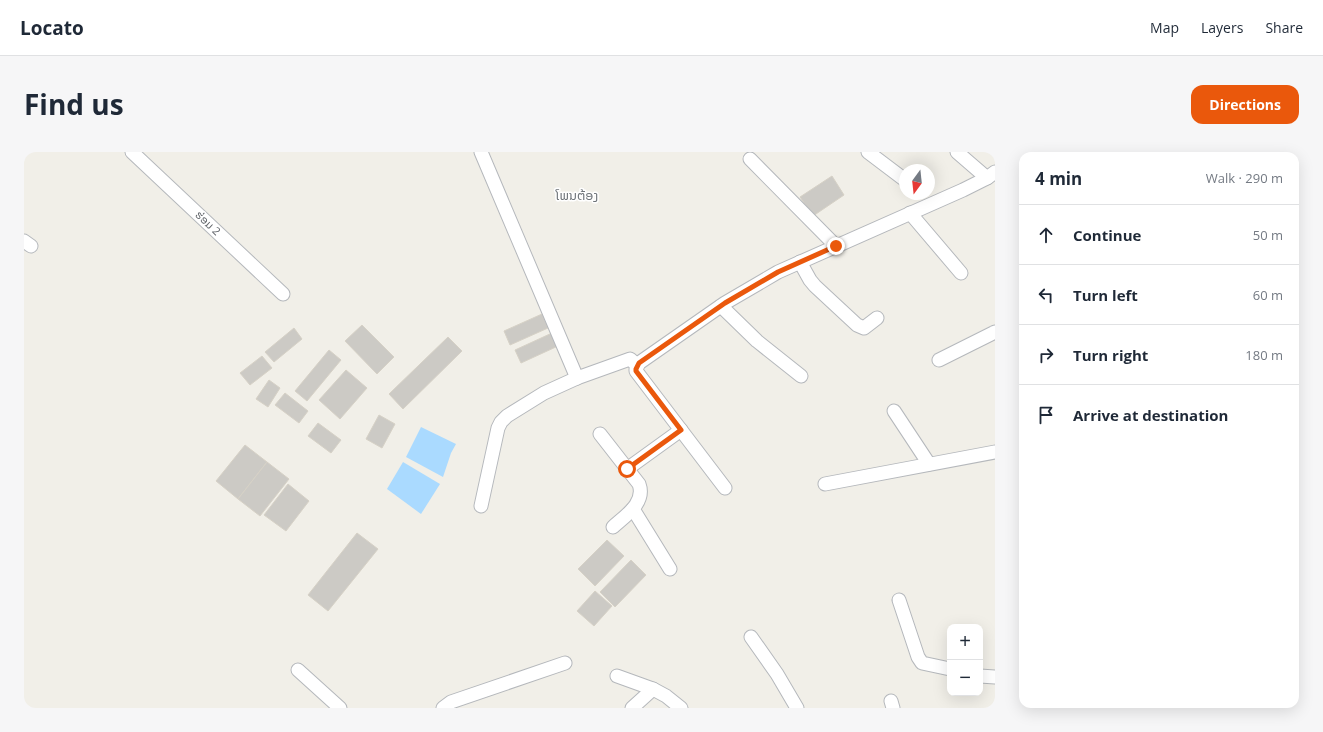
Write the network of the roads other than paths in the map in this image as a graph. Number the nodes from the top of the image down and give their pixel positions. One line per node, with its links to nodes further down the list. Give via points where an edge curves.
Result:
1 (132, 152): 14 (street, ຮ່ອມ 2)
2 (480, 152): 21 (street)
3 (868, 152): 6 (street)
4 (957, 152): 7 (street)
5 (750, 159): 11 (street)
6 (899, 175)
7 (991, 175): 9 (street)
8 (931, 200): 9 (street)
9 (935, 203): 10 (street)
10 (910, 213): 11 (street); 13 (street)
11 (836, 246): 12 (street)
12 (800, 262): 15 (street); 16 (street, via 810,280 857,325 864,328)
13 (961, 273)
14 (283, 294)
15 (721, 306): 19 (street); 20 (street, via 757,341)
16 (877, 318)
17 (995, 332): 18 (street)
18 (939, 360)
19 (637, 365): 21 (street, via 630,359); 23 (street, via 636,371)
20 (801, 376)
21 (577, 378): 30 (street, via 544,393 501,422)
22 (894, 411): 26 (street)
23 (681, 430): 27 (street); 29 (street)
24 (600, 434): 27 (street)
25 (995, 452): 26 (street)
26 (929, 464): 28 (street)
27 (627, 469): 31 (street, via 641,490 638,503)
28 (825, 484)
29 (725, 488)
30 (481, 506)
31 (633, 509): 32 (street); 33 (street)
32 (613, 527)
33 (670, 570)
34 (899, 600): 37 (street, via 918,657 922,662)
35 (751, 637): 47 (street)
36 (565, 663): 44 (street, via 451,702)
37 (947, 668)
38 (298, 670): 43 (street)
39 (617, 676): 42 (street)
40 (983, 676): 41 (street)
41 (995, 677)
42 (653, 689): 45 (street); 46 (street)
43 (340, 708)
44 (443, 708)
45 (632, 708)
46 (681, 708)
47 (797, 708)

